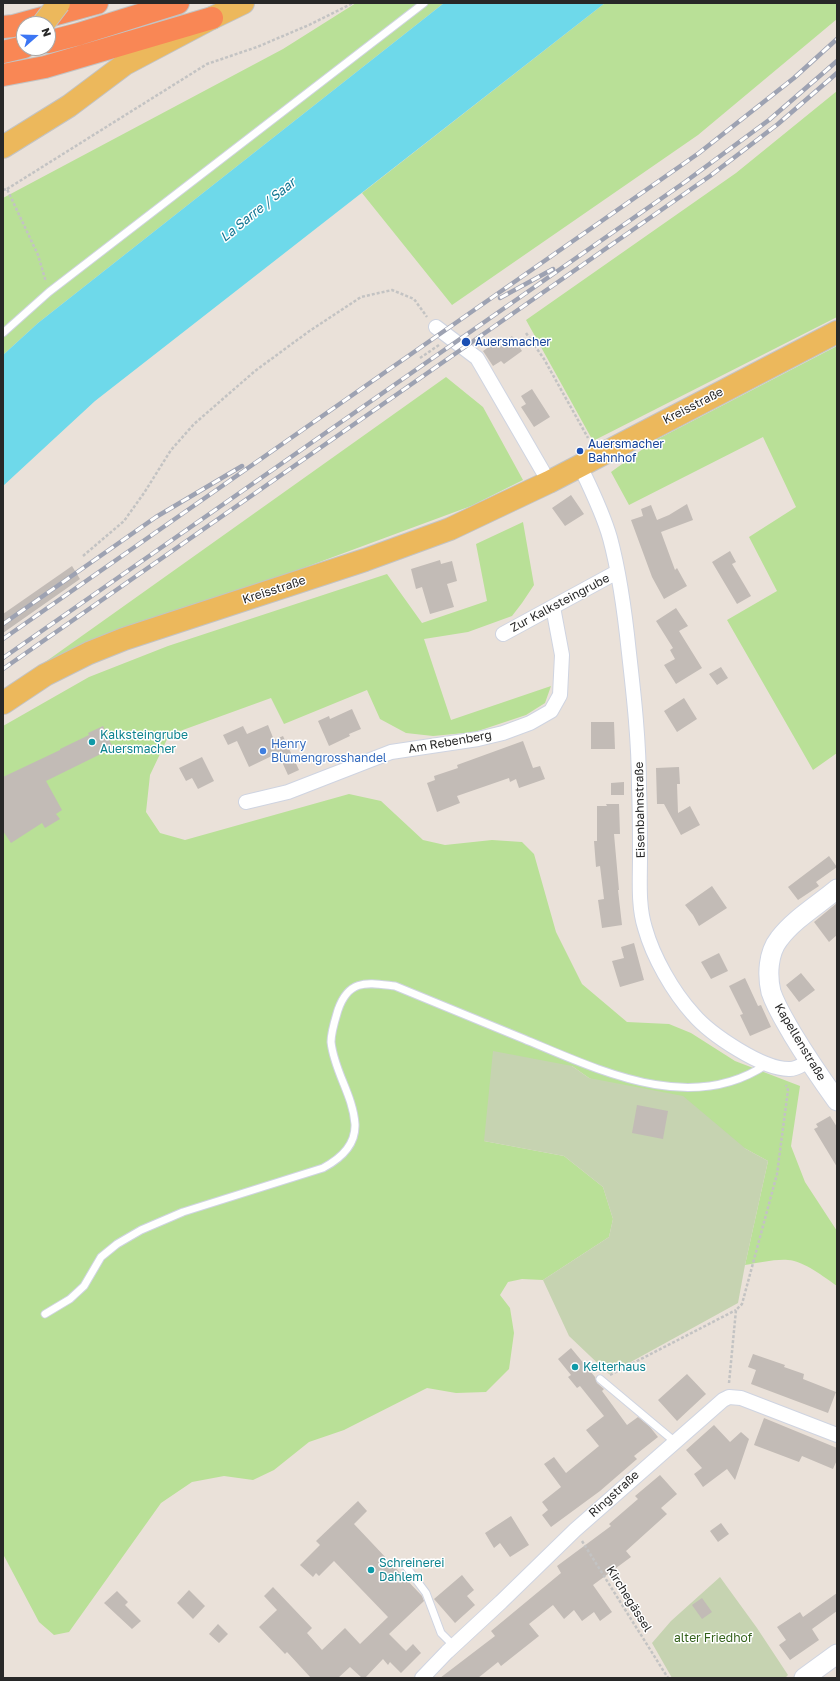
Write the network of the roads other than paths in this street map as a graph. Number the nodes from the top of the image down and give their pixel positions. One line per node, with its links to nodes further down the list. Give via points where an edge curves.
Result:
1 (96, 3): 5 (highway)
2 (178, 3): 9 (highway)
3 (243, 3): 7 (main road)
4 (424, 3): 18 (lane, via 48,292)
5 (71, 5): 6 (main road, bridge); 8 (highway, via 14,26)
6 (55, 16)
7 (212, 18): 14 (highway, via 45,67); 15 (main road, via 125,64 69,106)
8 (3, 27)
9 (56, 40)
10 (16, 49): 11 (highway)
11 (3, 52)
12 (16, 55): 13 (main road)
13 (3, 69)
14 (3, 75)
15 (3, 147)
16 (436, 326): 20 (street, via 476,358)
17 (837, 332): 19 (main road, Kreisstraße)
18 (3, 333)
19 (580, 466): 20 (main road, Kreisstraße); 21 (street, Eisenbahnstraße, via 597,502)
20 (549, 482): 24 (main road, Kreisstraße, via 413,544 89,653 45,675)
21 (618, 572): 22 (street, Zur Kalksteingrube); 28 (street, Eisenbahnstraße, via 639,750 640,897 644,926 656,956 693,1014 728,1044)
22 (553, 607): 23 (street, Zur Kalksteingrube); 25 (street, Am Rebenberg, via 562,656 560,695 551,711 530,723 503,733 391,752 288,792)
23 (503, 634)
24 (3, 703)
25 (246, 802)
26 (837, 889): 27 (street, Kapellenstraße, via 788,929 778,940 770,962 771,991)
27 (809, 1061): 28 (street, Eisenbahnstraße, via 789,1069); 29 (street, Kapellenstraße)
28 (767, 1064): 30 (lane, via 755,1071 710,1086 684,1088 647,1084 594,1068 395,986 358,984 340,1005 331,1042 355,1125 352,1141 346,1152 323,1168 183,1212 141,1230 101,1257 84,1286 70,1299)
29 (837, 1101)
30 (45, 1314)
31 (600, 1379): 33 (lane)
32 (837, 1435): 33 (street, Ringstraße, via 741,1398 730,1397 722,1400)
33 (674, 1441): 35 (street, Ringstraße, via 575,1530)
34 (405, 1565): 35 (lane, via 426,1593 441,1633)
35 (454, 1646): 37 (street, Ringstraße)
36 (837, 1654): 38 (street)
37 (422, 1678)
38 (804, 1678)

